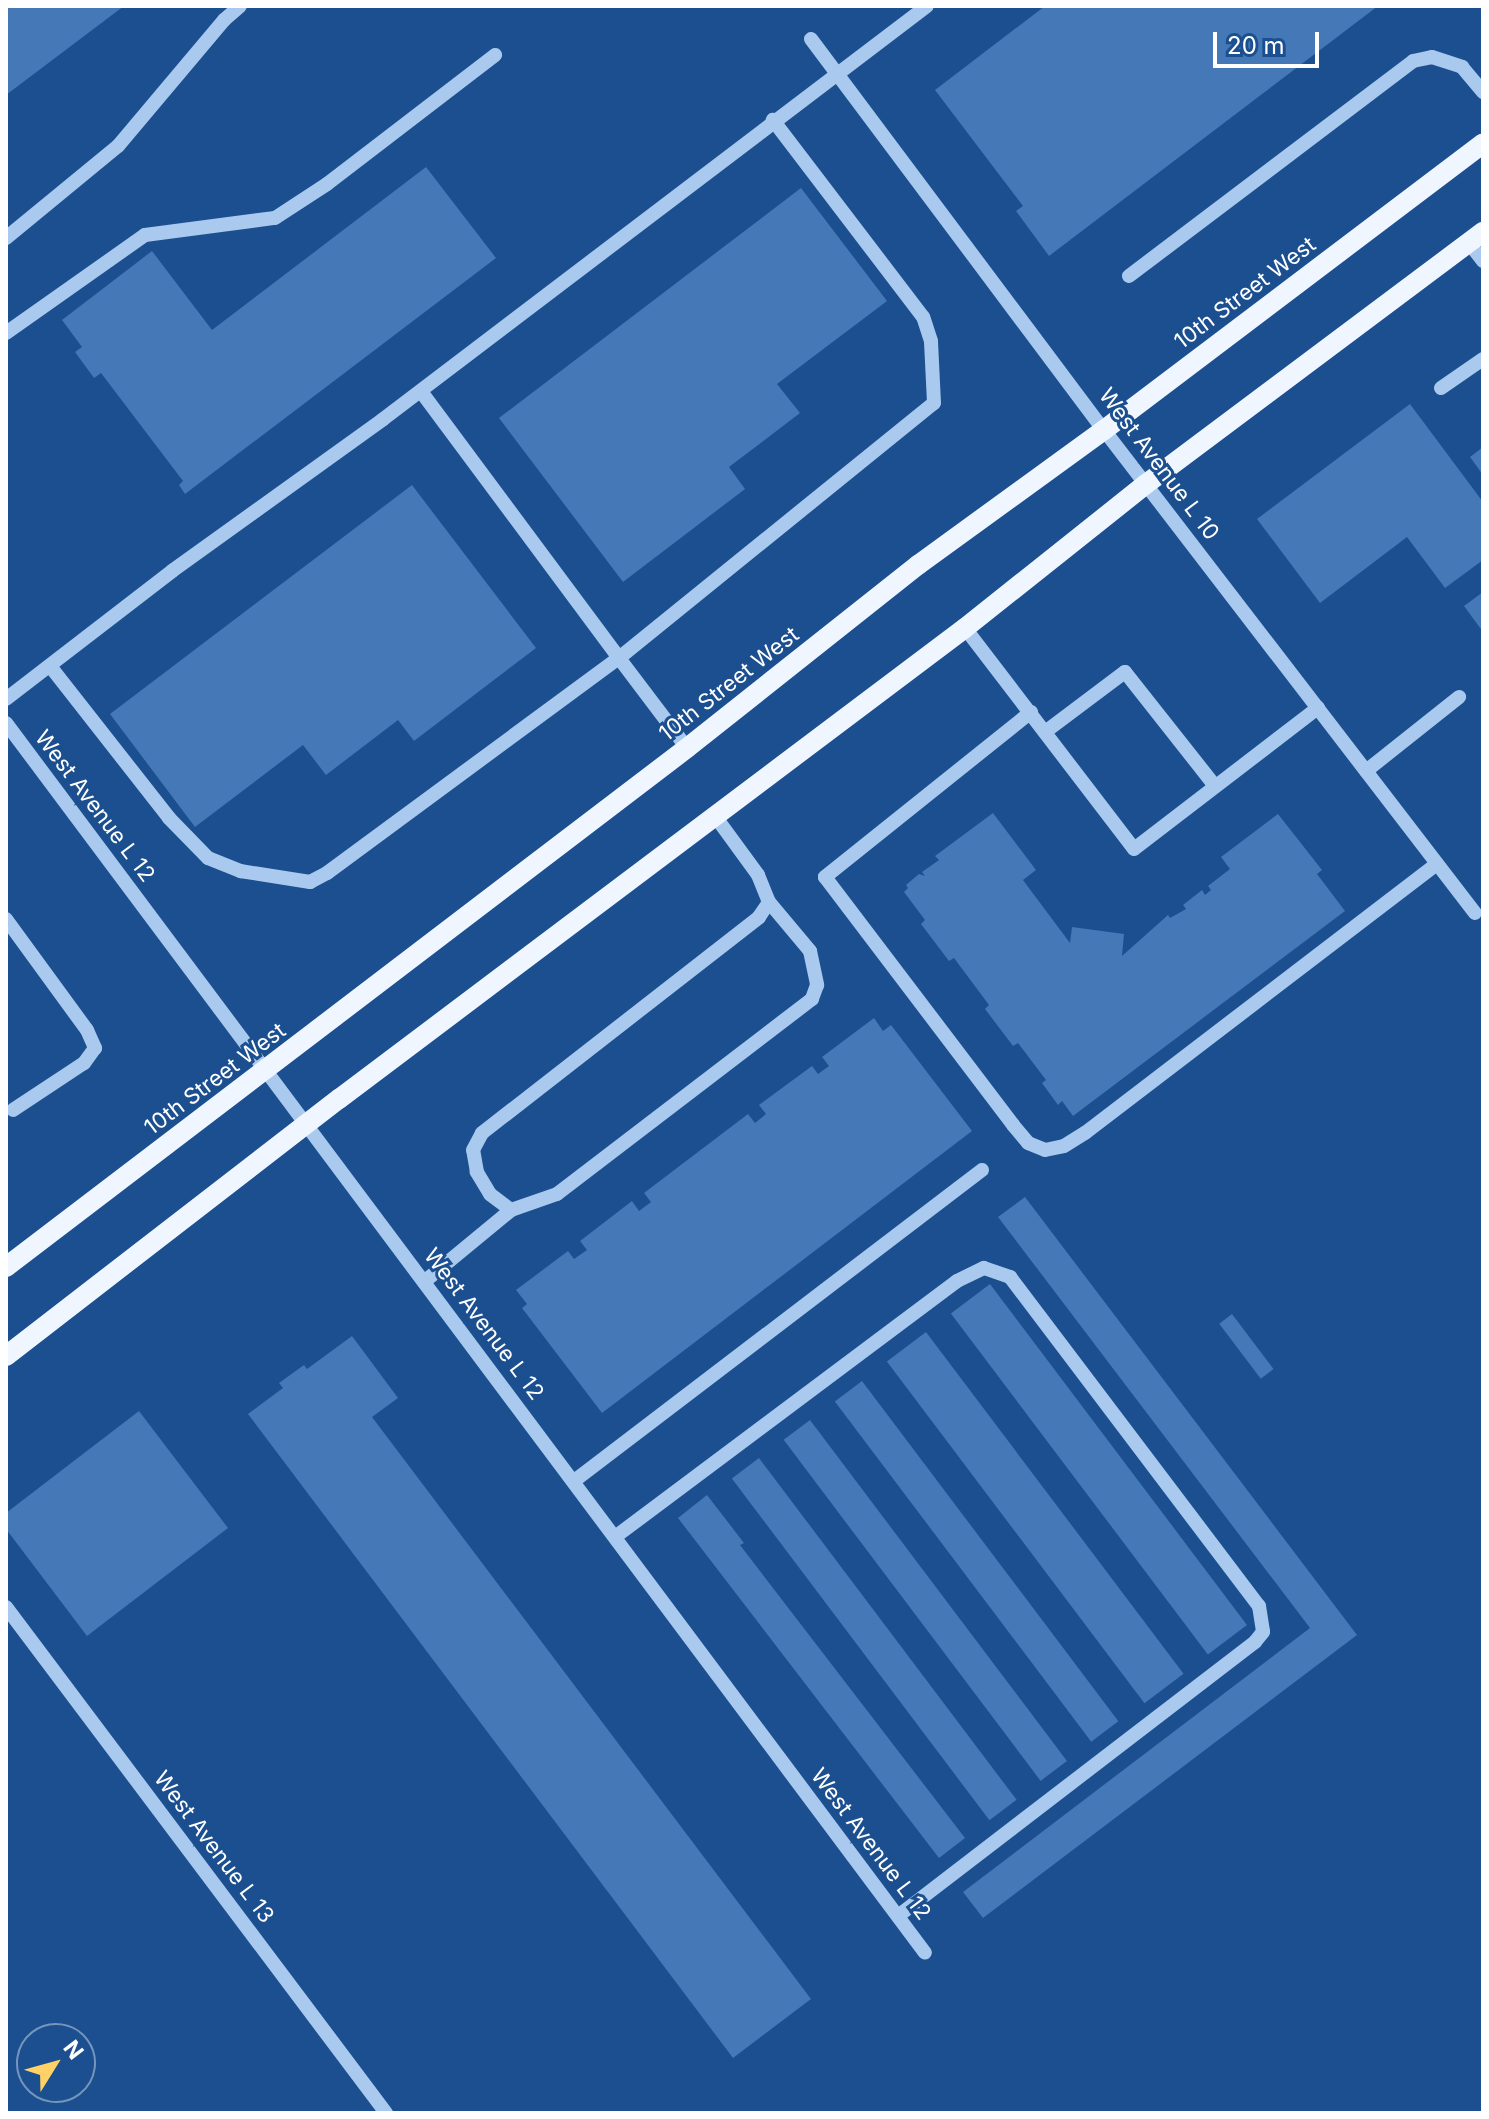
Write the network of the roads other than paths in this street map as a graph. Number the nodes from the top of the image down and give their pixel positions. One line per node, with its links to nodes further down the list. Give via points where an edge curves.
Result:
1 (240, 6): 9 (street, via 118,146)
2 (927, 6): 5 (street)
3 (811, 39): 5 (street, West Avenue L 10)
4 (495, 55): 13 (street, via 275,218 145,235)
5 (836, 72): 7 (street); 17 (street, West Avenue L 10)
6 (1483, 92): 12 (street, via 1462,67 1432,57 1413,61)
7 (773, 120): 16 (street); 20 (street, via 923,317 931,341 934,403)
8 (1483, 143): 17 (main road, 10th Street West)
9 (6, 238)
10 (1476, 238): 11 (street); 18 (main road)
11 (1483, 261)
12 (1129, 276)
13 (6, 333)
14 (1483, 359): 15 (street)
15 (1441, 388)
16 (421, 391): 20 (street); 21 (street)
17 (1104, 430): 18 (street, West Avenue L 10); 28 (main road, 10th Street West, via 918,565)
18 (1146, 484): 19 (main road); 24 (street, West Avenue L 10)
19 (965, 628): 25 (street); 31 (main road)
20 (619, 658): 21 (street, via 310,882 240,871 208,858 169,818); 28 (street)
21 (50, 666): 23 (street)
22 (1459, 697): 29 (street)
23 (6, 699)
24 (1318, 708): 29 (street, West Avenue L 10); 30 (street)
25 (1031, 712): 27 (street); 32 (street, via 825,877 1013,1125 1028,1143 1045,1150 1085,1133)
26 (6, 723): 36 (street, West Avenue L 12)
27 (1045, 732): 30 (street, via 1125,672); 30 (street, via 1134,849)
28 (687, 748): 36 (main road, 10th Street West)
29 (1366, 771): 32 (street, West Avenue L 10)
30 (1215, 786)
31 (715, 816): 33 (street, via 758,875); 38 (main road)
32 (1437, 864): 34 (street, West Avenue L 10)
33 (769, 902): 40 (street, via 759,917 482,1133 473,1150 477,1172 490,1194); 40 (street, via 810,951 817,985 812,999 557,1194)
34 (1475, 913)
35 (6, 919): 37 (street, via 95,1048 84,1063)
36 (265, 1071): 38 (street, West Avenue L 12); 41 (main road, 10th Street West)
37 (8, 1109)
38 (306, 1124): 42 (street, West Avenue L 12); 43 (main road)
39 (982, 1170): 44 (street)
40 (511, 1210): 42 (street)
41 (6, 1267)
42 (425, 1281): 44 (street, West Avenue L 12)
43 (6, 1356)
44 (574, 1481): 45 (street, West Avenue L 12)
45 (615, 1537): 47 (street, West Avenue L 12); 47 (street, via 957,1281 984,1268 1010,1277 1259,1606 1263,1632 1255,1642)
46 (6, 1607): 49 (street, West Avenue L 13)
47 (898, 1916): 48 (street, West Avenue L 12)
48 (925, 1953)
49 (386, 2113)

